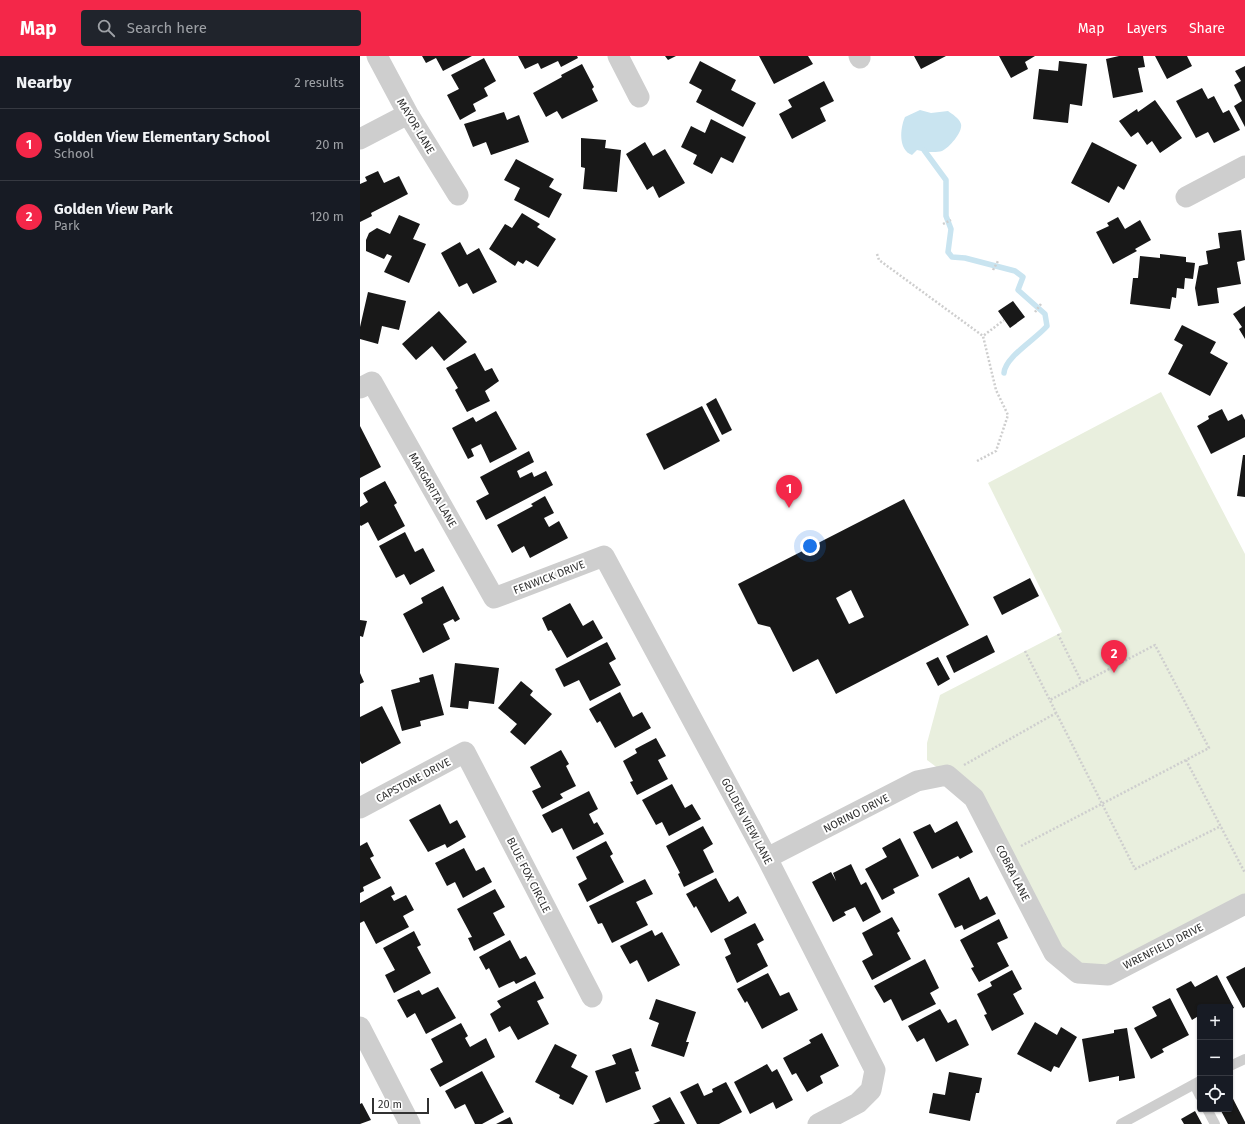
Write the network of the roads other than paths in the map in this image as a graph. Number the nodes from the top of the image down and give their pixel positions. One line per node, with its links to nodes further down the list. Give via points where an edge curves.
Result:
1 (377, 56): 4 (street, MAYOR LANE)
2 (618, 56): 3 (street)
3 (639, 97)
4 (408, 114): 5 (street); 7 (street, MAYOR LANE)
5 (360, 139)
6 (1245, 166): 8 (street)
7 (458, 195)
8 (1186, 197)
9 (366, 385): 11 (street, MARGARITA LANE)
10 (604, 556): 11 (street, FENWICK DRIVE); 15 (street, GOLDEN VIEW LANE)
11 (494, 598)
12 (465, 752): 14 (street, CAPSTONE DRIVE); 18 (street, BLUE FOX CIRCLE)
13 (946, 775): 15 (street, NORINO DRIVE, via 917,782); 17 (street, COBRA LANE, via 974,798 1054,953)
14 (360, 808)
15 (767, 858): 25 (street, GOLDEN VIEW LANE, via 875,1070 871,1090 858,1103)
16 (1245, 904): 17 (street, WRENFIELD DRIVE, via 1108,975)
17 (1078, 973)
18 (592, 997)
19 (360, 1027): 24 (street)
20 (1245, 1059): 21 (lane)
21 (1233, 1065)
22 (1197, 1082): 26 (lane)
23 (1209, 1112): 27 (lane)
24 (410, 1124)
25 (818, 1124)
26 (1121, 1124)
27 (1215, 1124)

